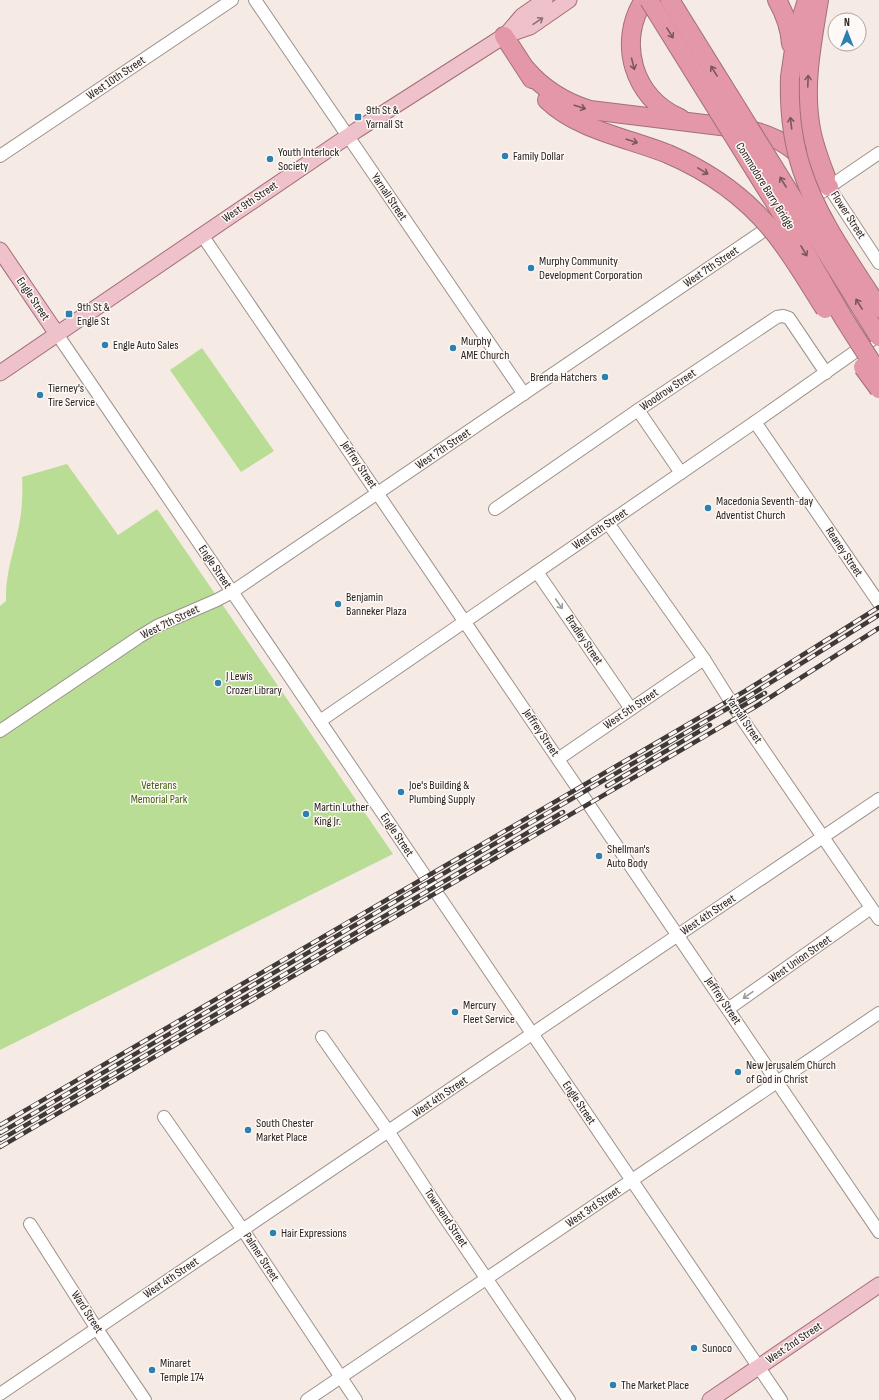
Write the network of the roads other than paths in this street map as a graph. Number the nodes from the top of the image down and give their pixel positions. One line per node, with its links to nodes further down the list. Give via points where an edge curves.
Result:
1 (232, 0): 17 (street, West 10th Street)
2 (255, 0): 15 (street, Yarnall Street)
3 (545, 0): 11 (main road, West 9th Street, via 522,16)
4 (570, 0): 11 (main road, West 9th Street, one-way to 4, via 530,27)
5 (644, 0): 14 (highway, one-way to 14, via 632,30 631,51 635,71 644,90 658,105 676,117)
6 (649, 0): 27 (highway, Commodore Barry Bridge, one-way to 27, bridge)
7 (670, 0): 24 (highway, Commodore Barry Bridge, one-way to 7, bridge)
8 (777, 0): 13 (highway, via 789,28)
9 (807, 0): 13 (highway, via 796,36)
10 (819, 0): 18 (highway, one-way to 10, via 814,141 808,105 810,62)
11 (504, 36): 12 (highway); 15 (main road, West 9th Street)
12 (526, 69): 14 (highway, one-way to 14, via 550,92 579,106 602,112); 28 (highway, one-way to 28, bridge, via 548,101 572,119 668,154 698,168 726,186 752,209 787,251)
13 (790, 70): 22 (highway, one-way to 13, bridge, via 828,227 807,185 797,155 791,124)
14 (692, 123): 18 (highway, via 755,131 773,137 798,153)
15 (348, 136): 19 (main road, West 9th Street); 29 (street, Yarnall Street)
16 (879, 153): 18 (street, West 7th Street)
17 (0, 156)
18 (829, 187): 21 (street, Flower Street); 29 (street, West 7th Street)
19 (202, 235): 23 (main road, West 9th Street); 33 (street, Jeffrey Street)
20 (0, 250): 23 (main road, Engle Street)
21 (879, 263)
22 (879, 308)
23 (57, 334): 25 (main road, West 9th Street); 37 (street, Engle Street)
24 (879, 336): 26 (street, West 6th Street)
25 (0, 373)
26 (826, 373): 30 (street, Woodrow Street, via 789,318 777,317); 31 (street, West 6th Street)
27 (879, 374)
28 (879, 389)
29 (524, 394): 33 (street, West 7th Street)
30 (638, 410): 32 (street); 34 (street, Woodrow Street)
31 (755, 422): 32 (street, West 6th Street); 38 (street, Reaney Street)
32 (681, 473): 35 (street, West 6th Street)
33 (377, 493): 37 (street, West 7th Street); 39 (street, Jeffrey Street)
34 (495, 509)
35 (608, 523): 36 (street, West 6th Street); 40 (street, Yarnall Street)
36 (537, 572): 39 (street, West 6th Street); 41 (street, Bradley Street, one-way to 41)
37 (232, 592): 42 (street, Engle Street); 43 (street, West 7th Street, via 157,626)
38 (879, 603)
39 (465, 622): 42 (street, West 6th Street); 44 (street, Jeffrey Street)
40 (704, 659): 41 (street, West 5th Street); 46 (street, Yarnall Street)
41 (631, 709): 44 (street, West 5th Street)
42 (320, 720): 52 (street, Engle Street)
43 (0, 731)
44 (558, 759): 49 (street, Jeffrey Street)
45 (879, 799): 46 (street, West 4th Street)
46 (823, 837): 47 (street, Yarnall Street); 49 (street, West 4th Street)
47 (871, 908): 48 (street, Yarnall Street); 50 (street, West Union Street, one-way to 50)
48 (879, 918)
49 (678, 935): 50 (street, Jeffrey Street); 52 (street, West 4th Street)
50 (728, 1009): 54 (street, Jeffrey Street)
51 (879, 1013): 54 (street, West 3rd Street)
52 (532, 1034): 56 (street, West 4th Street); 57 (street, Engle Street)
53 (322, 1037): 56 (street, Townsend Street)
54 (778, 1082): 57 (street, West 3rd Street); 60 (street, Jeffrey Street)
55 (164, 1117): 59 (street, Palmer Street)
56 (388, 1131): 59 (street, West 4th Street); 61 (street, Townsend Street)
57 (632, 1180): 61 (street, West 3rd Street); 64 (street, Engle Street)
58 (30, 1224): 63 (street, Ward Street)
59 (243, 1230): 63 (street, West 4th Street); 65 (street, Palmer Street)
60 (879, 1232)
61 (486, 1278): 65 (street, West 3rd Street); 70 (street, Townsend Street)
62 (879, 1285): 64 (main road, West 2nd Street)
63 (97, 1329): 66 (street, West 4th Street); 67 (street, Ward Street)
64 (758, 1367): 71 (main road, West 2nd Street); 72 (street, Engle Street)
65 (340, 1377): 68 (street, West 3rd Street); 69 (street, Palmer Street)
66 (0, 1394)
67 (145, 1400)
68 (307, 1400)
69 (356, 1400)
70 (569, 1400)
71 (710, 1400)
72 (781, 1400)

